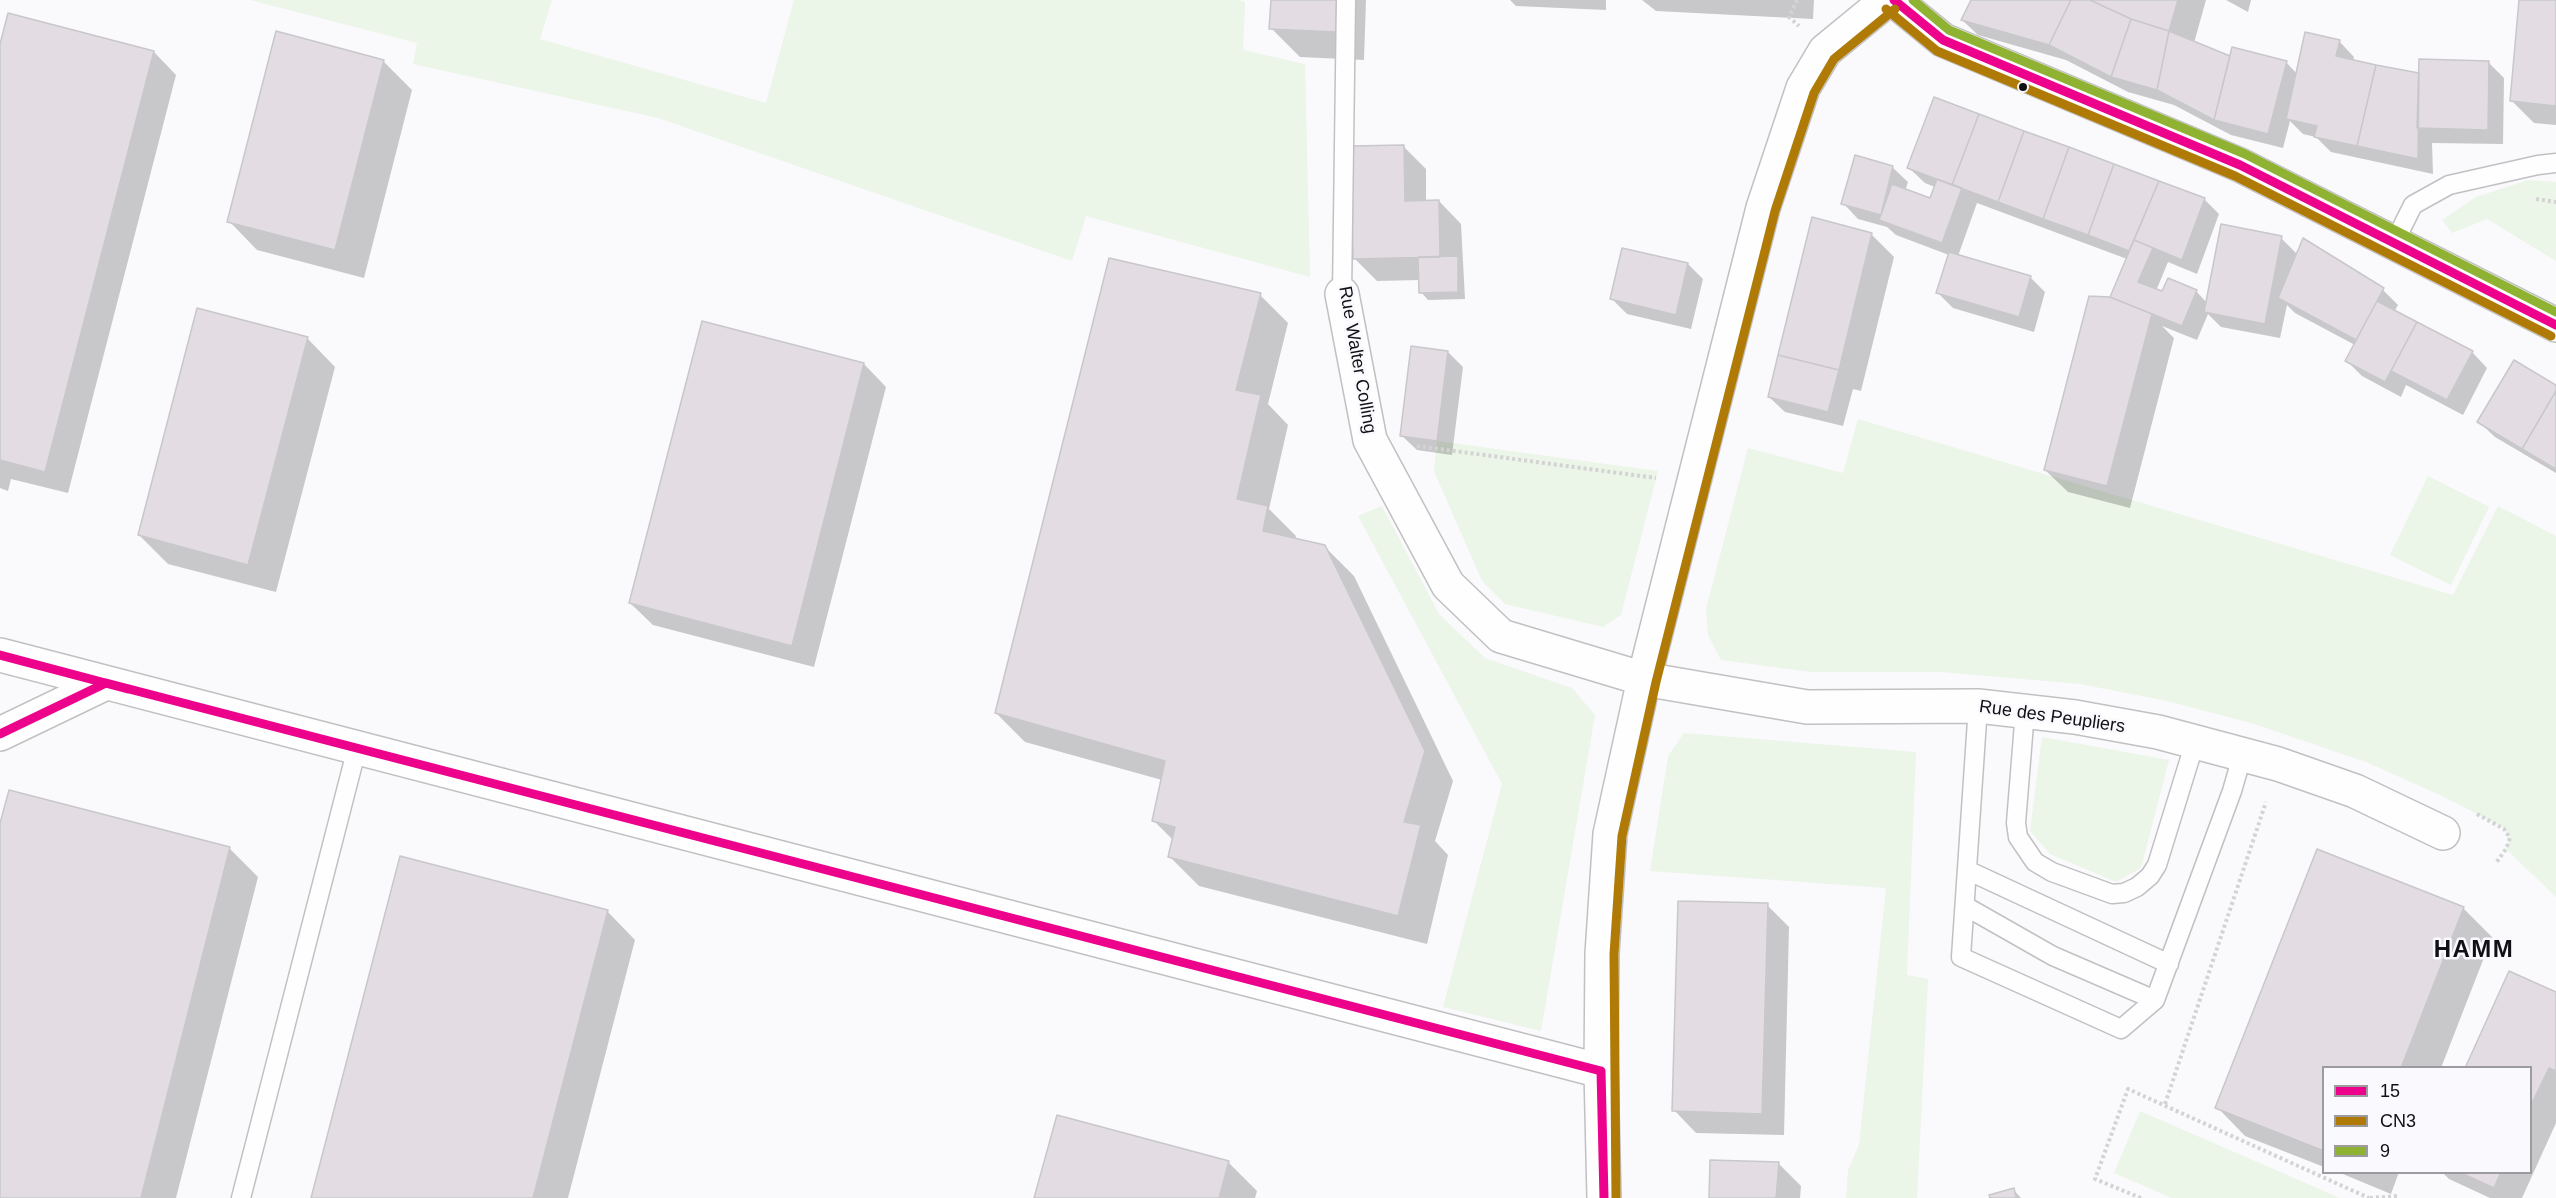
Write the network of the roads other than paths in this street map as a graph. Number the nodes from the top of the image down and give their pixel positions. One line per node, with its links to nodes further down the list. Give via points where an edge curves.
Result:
1 (1346, 0): 6 (lane, Rue Walter Colling)
2 (1887, 0): 9 (street, via 1825,51 1803,88 1763,208)
3 (1894, 0): 5 (street, via 1943,40 2240,165)
4 (2556, 163): 5 (lane, via 2449,185 2413,205)
5 (2395, 241): 7 (street)
6 (1342, 294): 9 (street, Rue Walter Colling, via 1370,440 1448,585 1501,636)
7 (2556, 325)
8 (0, 655): 10 (street)
9 (1644, 679): 11 (street, Rue des Peupliers, via 1806,707); 22 (street, via 1610,834 1602,954)
10 (106, 683): 13 (street); 15 (street)
11 (1978, 706): 12 (street, Rue des Peupliers); 18 (lane)
12 (2025, 711): 14 (street, Rue des Peupliers, via 2075,717); 14 (lane, via 2018,837 2036,862 2052,872 2112,894 2137,887 2157,866)
13 (0, 734)
14 (2195, 742): 16 (street, Rue des Peupliers)
15 (357, 748): 22 (street); 23 (lane)
16 (2243, 753): 17 (street, Rue des Peupliers, via 2355,791); 20 (lane)
17 (2444, 833)
18 (1969, 871): 19 (lane); 20 (lane)
19 (1965, 906): 21 (lane, via 2053,956); 21 (lane, via 1961,957 2121,1029)
20 (2169, 964): 21 (lane)
21 (2155, 1000)
22 (1601, 1071): 24 (street)
23 (241, 1198)
24 (1604, 1198)

